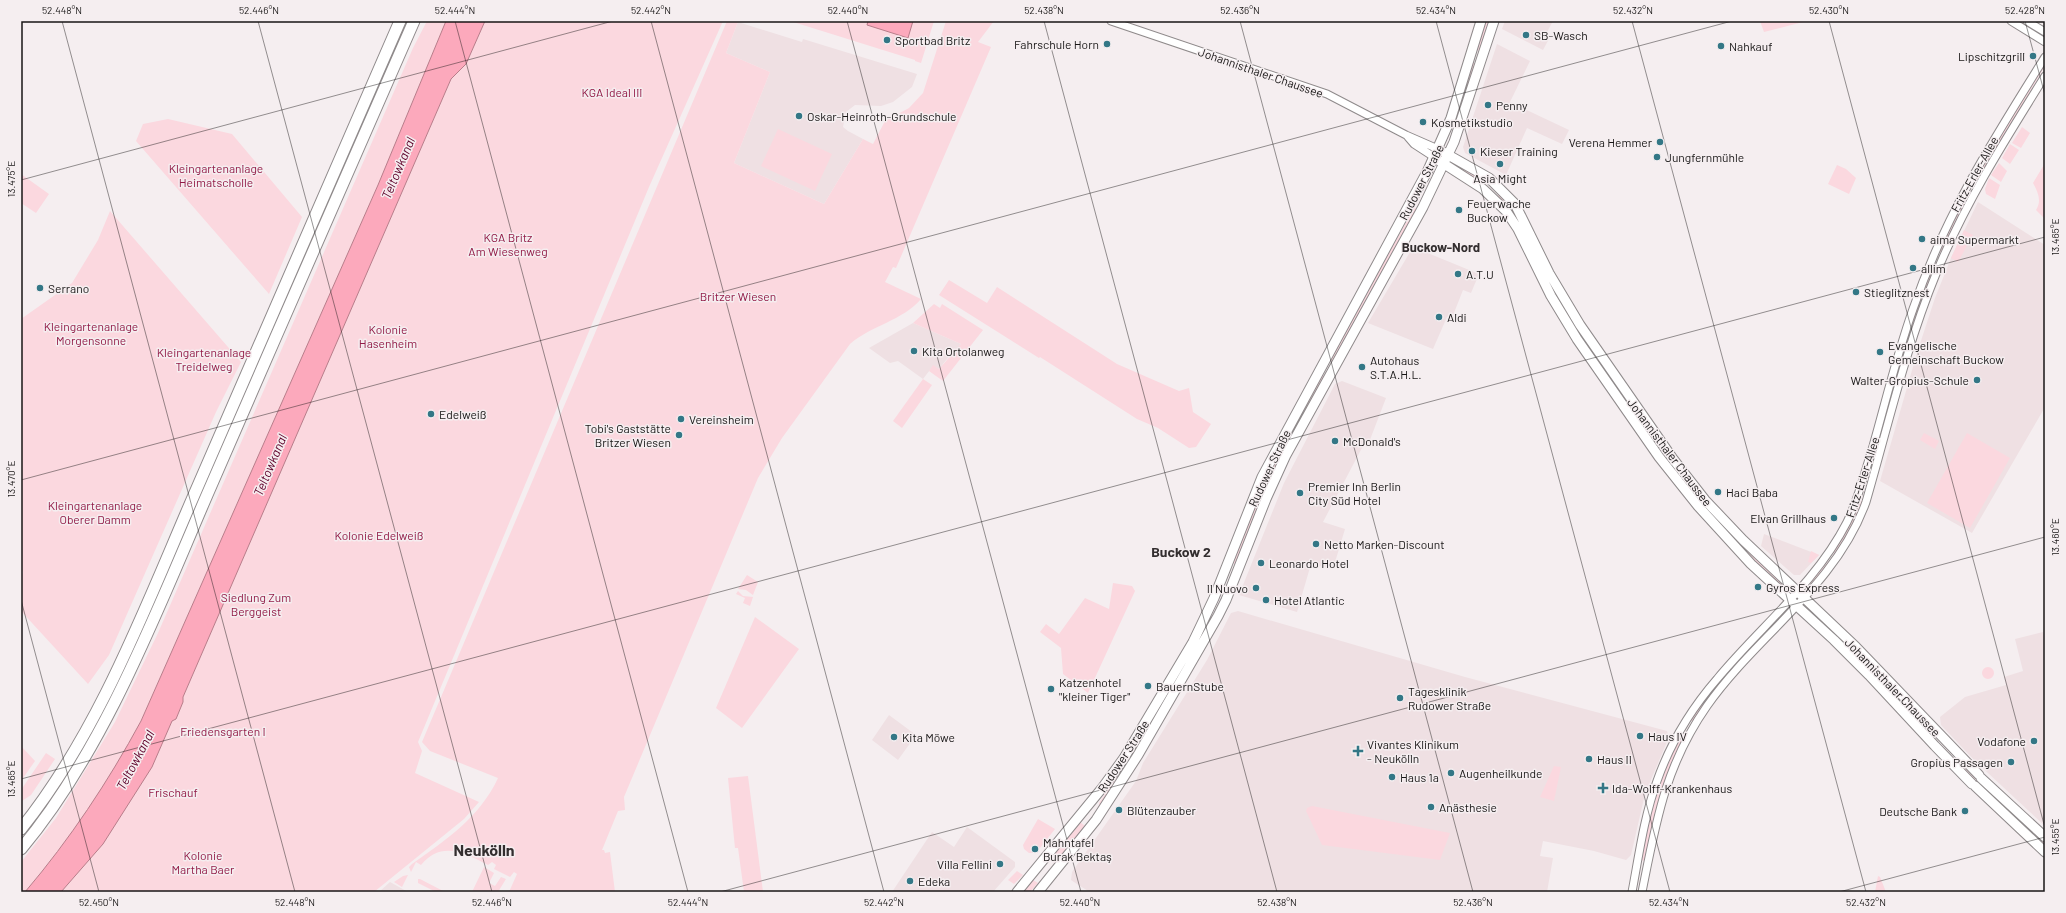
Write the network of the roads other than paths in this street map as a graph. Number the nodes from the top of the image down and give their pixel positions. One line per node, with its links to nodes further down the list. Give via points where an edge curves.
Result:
1 (393, 21): 10 (highway)
2 (400, 21): 10 (highway)
3 (414, 21): 26 (highway, via 209,491 110,710 79,766)
4 (1111, 21): 14 (street, Johannisthaler Chaussee, via 1327,94)
5 (1481, 21): 14 (main road, Rudower Straße, via 1453,111)
6 (1494, 21): 15 (main road, Rudower Straße)
7 (2011, 21): 11 (street)
8 (2027, 21): 9 (street)
9 (2045, 32)
10 (393, 37): 24 (highway, via 99,708 70,760)
11 (2045, 42)
12 (2045, 57): 19 (street, Fritz-Erler-Allee, via 1987,149 1949,221 1908,322 1864,476 1850,515 1828,556)
13 (2045, 76): 19 (street, Fritz-Erler-Allee, via 1981,180 1942,259 1916,330 1861,516 1837,558)
14 (1436, 153): 15 (main road, Johannisthaler Chaussee); 16 (main road, Johannisthaler Chaussee); 17 (main road, Rudower Straße)
15 (1448, 154): 16 (main road, Rudower Straße); 19 (main road, Johannisthaler Chaussee, via 1489,178 1510,198 1524,219 1572,313 1673,459 1728,526)
16 (1443, 164): 18 (main road, Rudower Straße); 20 (main road, Johannisthaler Chaussee, via 1483,189 1506,211 1566,320 1659,457 1722,533)
17 (1412, 202): 18 (main road); 28 (main road, Rudower Straße, via 1262,477 1214,598 1192,642 1124,758 1104,787)
18 (1423, 207): 29 (main road, Rudower Straße, via 1286,454 1226,600 1202,647 1096,820)
19 (1801, 594): 20 (street, Fritz-Erler-Allee); 21 (street, Fritz-Erler-Allee); 22 (main road, Johannisthaler Chaussee, via 1860,651)
20 (1789, 600): 21 (main road, Johannisthaler Chaussee); 30 (street, Fritz-Erler-Allee, via 1716,680 1679,733 1657,780 1641,842)
21 (1796, 606): 23 (main road, Johannisthaler Chaussee, via 1864,670); 31 (street, Fritz-Erler-Allee, via 1727,681 1708,706 1678,756 1659,807)
22 (1926, 721): 23 (main road); 25 (main road, Johannisthaler Chaussee)
23 (1918, 728): 27 (main road, Johannisthaler Chaussee, via 1973,785)
24 (21, 829)
25 (2045, 837)
26 (21, 849)
27 (2045, 852)
28 (1017, 892)
29 (1038, 892)
30 (1632, 892)
31 (1642, 892)

